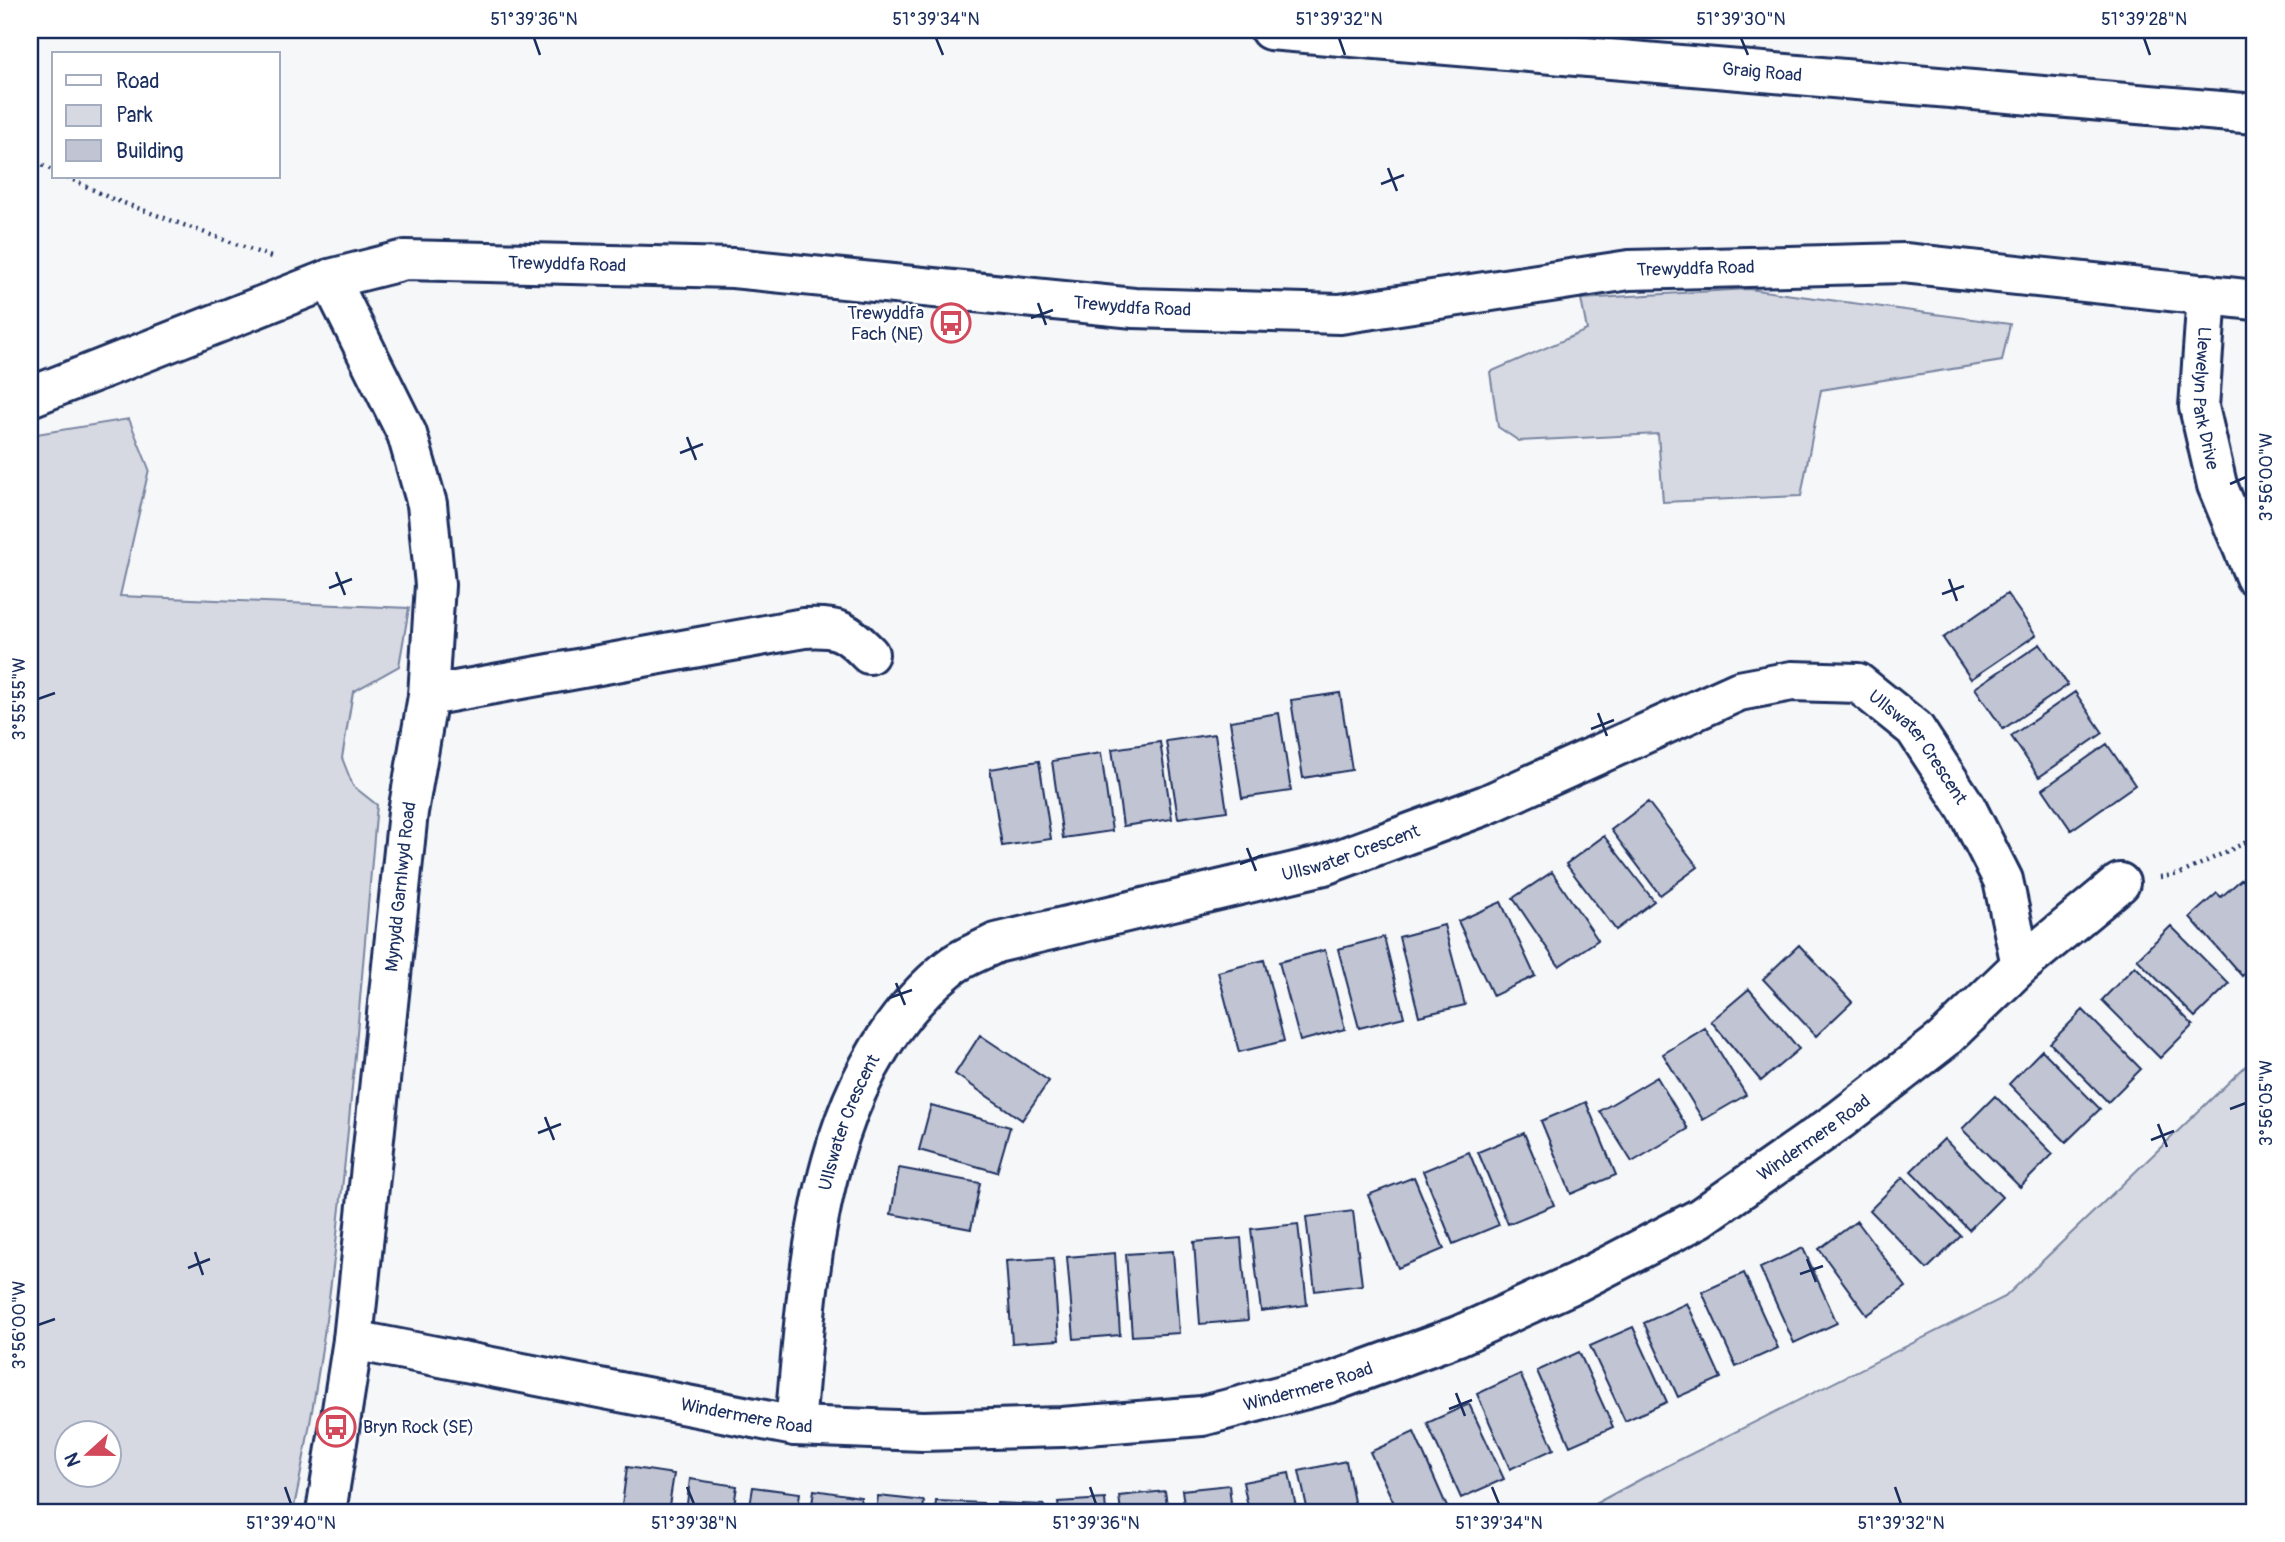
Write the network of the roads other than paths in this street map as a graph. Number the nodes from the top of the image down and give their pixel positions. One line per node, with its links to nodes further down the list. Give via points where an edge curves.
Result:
1 (1270, 30): 2 (street, Graig Road)
2 (2255, 114)
3 (330, 279): 4 (street, Trewyddfa Road, via 404,260 733,268 1134,309 1340,314 1629,270 1904,263); 6 (street, Trewyddfa Road); 9 (street, Mynydd Garnlwyd Road, via 407,434 427,504 435,585)
4 (2207, 294): 5 (street, Trewyddfa Road); 7 (street, Llewelyn Park Drive, via 2199,407 2217,485)
5 (2255, 300)
6 (30, 397)
7 (2255, 577)
8 (869, 654): 9 (street, via 850,635 827,626 804,628)
9 (428, 696): 12 (street, Mynydd Garnlwyd Road, via 408,812)
10 (2120, 883): 11 (street, Windermere Road)
11 (2021, 965): 13 (street, Windermere Road, via 1943,1040 1840,1120 1700,1218 1577,1282 1458,1336 1329,1383 1202,1416 923,1431); 13 (street, Ullswater Crescent, via 2003,880 1966,807 1915,729 1858,682 1792,681 1739,691 1486,805 1324,865 996,943 951,966 910,1005 869,1062 842,1128 819,1211)
12 (353, 1340): 13 (street, Windermere Road); 14 (street, Mynydd Garnlwyd Road)
13 (795, 1426)
14 (326, 1512)

